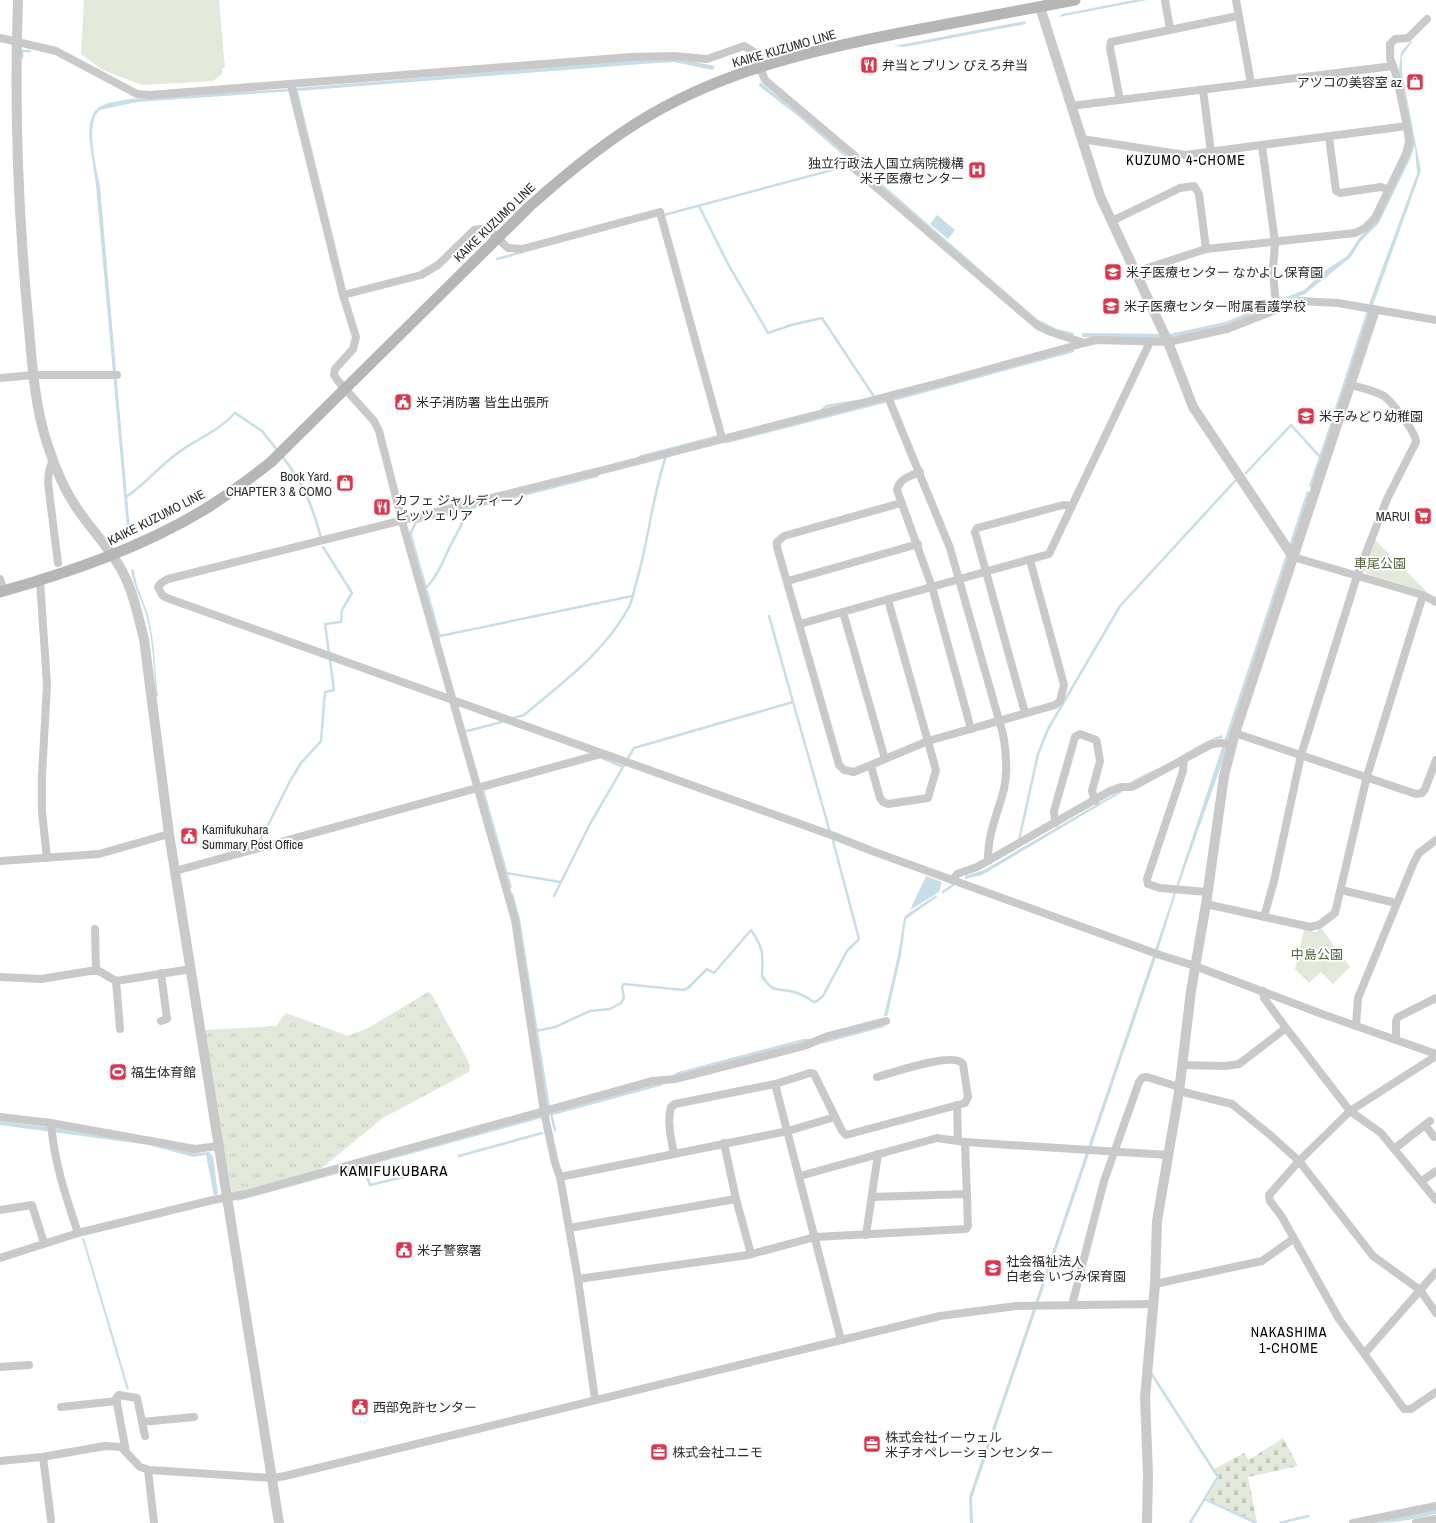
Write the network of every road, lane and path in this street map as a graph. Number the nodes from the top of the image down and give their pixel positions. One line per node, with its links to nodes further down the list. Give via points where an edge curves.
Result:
1 (18, 0): 10 (street)
2 (1075, 0): 5 (main road, KAIKE KUZUMO LINE)
3 (1165, 0): 8 (street)
4 (1236, 0): 6 (street)
5 (1040, 7): 11 (main road, KAIKE KUZUMO LINE, via 820,49); 17 (street)
6 (1238, 16): 8 (street); 13 (street)
7 (1426, 19): 12 (street, via 1408,38 1390,42)
8 (1170, 29): 16 (street, via 1111,42)
9 (0, 38): 10 (street)
10 (16, 41): 14 (street, via 56,51 137,94); 36 (street, via 15,129 20,236)
11 (760, 66): 14 (street, via 754,52 744,46 707,59 674,56 631,57); 25 (main road, KAIKE KUZUMO LINE, via 702,89 651,114 601,146 550,187); 33 (street, via 765,80 855,156 849,164 1031,320 1051,332)
12 (1393, 66): 13 (street); 18 (street)
13 (1251, 83): 15 (street)
14 (292, 89): 29 (street)
15 (1203, 90): 16 (street); 22 (street)
16 (1120, 100): 17 (street)
17 (1071, 106): 20 (street)
18 (1407, 126): 19 (street); 23 (street, via 1409,142 1406,154)
19 (1329, 137): 21 (street); 23 (street, via 1336,191 1340,193 1381,187)
20 (1082, 139): 22 (street, via 1185,155); 24 (street, via 1100,196)
21 (1262, 146): 22 (street); 26 (street)
22 (1211, 152)
23 (1387, 189): 26 (street, via 1375,218 1360,231)
24 (1112, 221): 27 (street, via 1180,188 1194,186 1200,194); 28 (street)
25 (497, 239): 29 (street, via 487,228 474,230 438,265 421,275); 40 (main road, KAIKE KUZUMO LINE); 42 (street, via 508,248 522,249 660,212)
26 (1274, 242): 27 (street); 30 (street, via 1273,270)
27 (1206, 249): 28 (street)
28 (1136, 272): 35 (street)
29 (343, 295): 40 (street, via 356,343 334,372)
30 (1278, 309): 31 (street, via 1307,301); 35 (street, via 1227,329)
31 (1370, 309): 32 (street); 39 (street)
32 (1436, 320)
33 (1084, 342): 34 (street); 41 (street)
34 (1150, 342): 35 (street); 46 (street)
35 (1168, 342): 50 (street, via 1193,406)
36 (34, 375): 37 (street); 38 (street); 43 (street, via 40,415)
37 (113, 376)
38 (0, 378)
39 (1351, 385): 50 (street); 54 (street, via 1386,398 1412,430 1416,439 1387,499)
40 (346, 389): 47 (street, via 374,421 379,431); 49 (main road, KAIKE KUZUMO LINE, via 271,462 246,482 180,523)
41 (888, 396): 42 (street); 44 (street)
42 (722, 438): 47 (street)
43 (53, 459): 49 (street, via 77,509); 52 (street, via 48,483)
44 (920, 472): 45 (street, via 902,480 898,486); 57 (street, via 939,518)
45 (901, 503): 48 (street); 58 (street, via 780,538 777,547)
46 (1072, 506): 51 (street, via 1049,554); 53 (street, via 1063,504 977,528 975,532)
47 (402, 521): 66 (street); 66 (street, via 168,579 161,583 158,590 167,598)
48 (918, 544): 58 (street); 59 (street)
49 (112, 556): 56 (main road, KAIKE KUZUMO LINE); 83 (street, via 122,570 144,639)
50 (1293, 557): 54 (street); 70 (street)
51 (1030, 560): 53 (street); 67 (street, via 1064,690 1060,701 1054,705)
52 (58, 563)
53 (986, 572): 57 (street); 67 (street)
54 (1357, 576): 61 (street); 74 (street)
55 (0, 579): 60 (street)
56 (40, 580): 60 (main road, KAIKE KUZUMO LINE); 85 (street, via 47,684 42,812)
57 (959, 580): 59 (street); 68 (street)
58 (788, 582): 65 (street)
59 (932, 587): 62 (street); 69 (street)
60 (2, 592)
61 (1423, 595): 63 (street); 79 (street)
62 (888, 600): 64 (street); 71 (street)
63 (1436, 602)
64 (843, 612): 65 (street); 75 (street)
65 (800, 624): 78 (street, via 839,764 844,770 854,772)
66 (454, 701): 73 (street); 80 (street)
67 (1025, 713): 68 (street)
68 (999, 720): 69 (street); 87 (street, via 1005,748 1006,771 1004,787 987,844)
69 (972, 729): 71 (street)
70 (1235, 733): 72 (street); 74 (street)
71 (928, 741): 75 (street); 78 (street, via 936,770 928,798 888,804 883,802)
72 (1226, 743): 76 (street, via 1212,744); 91 (street, via 1224,776)
73 (601, 754): 80 (street); 89 (street)
74 (1301, 755): 79 (street); 94 (street)
75 (885, 759): 78 (street)
76 (1184, 759): 81 (street); 91 (street, via 1183,771 1147,877 1148,884 1160,888)
77 (1436, 760): 79 (street, via 1425,789 1420,794)
78 (871, 766)
79 (1367, 776): 90 (street)
80 (478, 789): 88 (street); 117 (street, via 515,920)
81 (1095, 800): 82 (street); 82 (street, via 1092,791 1100,761 1097,742 1080,734 1075,737 1054,811)
82 (1055, 823): 87 (street)
83 (170, 834): 85 (street, via 99,854); 88 (street)
84 (1436, 840): 92 (street, via 1416,856)
85 (47, 858): 86 (street)
86 (0, 861)
87 (988, 861): 89 (street, via 957,874)
88 (175, 871): 97 (street)
89 (953, 880): 96 (street)
90 (1341, 890): 92 (street); 94 (street, via 1335,913 1316,926)
91 (1207, 892): 93 (street)
92 (1396, 903): 106 (street, via 1358,998)
93 (1206, 904): 94 (street); 96 (street)
94 (1264, 917)
95 (95, 929): 98 (street)
96 (1195, 966): 102 (street); 111 (street)
97 (191, 968): 99 (street); 125 (street)
98 (96, 971): 100 (street, via 41,979); 101 (street)
99 (161, 973): 101 (street); 104 (street, via 167,1019)
100 (0, 977)
101 (116, 981): 108 (street)
102 (1263, 991): 106 (street); 107 (street, via 1264,998)
103 (1436, 998): 109 (street, via 1398,1017)
104 (161, 1021)
105 (886, 1021): 117 (street, via 676,1079 660,1080)
106 (1356, 1026): 109 (street)
107 (1286, 1028): 111 (street, via 1239,1064); 116 (street)
108 (120, 1029)
109 (1396, 1040): 110 (street)
110 (1436, 1055): 116 (street)
111 (1182, 1066): 114 (street)
112 (877, 1077): 115 (street, via 939,1060 961,1061 968,1095 966,1102)
113 (775, 1084): 119 (street, via 814,1074); 121 (street); 128 (street, via 671,1106 670,1131)
114 (1179, 1089): 127 (street, via 1147,1077 1142,1078); 130 (street); 131 (street, via 1232,1104)
115 (957, 1105): 119 (street, via 846,1135); 123 (street)
116 (1350, 1111): 126 (street, via 1381,1133); 131 (street)
117 (547, 1113): 134 (street); 138 (street)
118 (0, 1117): 120 (street)
119 (835, 1117): 121 (street)
120 (51, 1123): 125 (street, via 195,1149); 143 (street, via 58,1173)
121 (788, 1131): 124 (street); 133 (street)
122 (1434, 1137): 126 (street, via 1427,1123)
123 (962, 1141): 127 (street); 129 (street, via 938,1138); 136 (street)
124 (724, 1143): 128 (street); 139 (street)
125 (219, 1146): 138 (street)
126 (1394, 1148): 135 (street)
127 (1114, 1152): 130 (street); 155 (street)
128 (674, 1154): 134 (street)
129 (878, 1154): 133 (street); 137 (street)
130 (1168, 1155): 152 (street, via 1157,1221)
131 (1299, 1161): 146 (street, via 1269,1195); 153 (street, via 1373,1256)
132 (1436, 1171): 135 (street)
133 (800, 1176): 145 (street)
134 (560, 1177): 142 (street)
135 (1422, 1181): 140 (street)
136 (967, 1194): 137 (street); 144 (street, via 966,1229)
137 (872, 1197): 144 (street)
138 (226, 1198): 143 (street); 172 (street)
139 (736, 1199): 142 (street); 148 (street)
140 (1436, 1200)
141 (0, 1210): 147 (street, via 32,1205)
142 (569, 1228): 151 (street)
143 (78, 1233): 147 (street)
144 (866, 1235): 145 (street)
145 (815, 1237): 148 (street); 157 (street)
146 (1293, 1239): 152 (street, via 1262,1261); 158 (street, via 1339,1319)
147 (44, 1243): 149 (street)
148 (751, 1254): 151 (street)
149 (0, 1258)
150 (1436, 1272): 153 (street)
151 (578, 1279): 162 (street)
152 (1155, 1284): 154 (street)
153 (1420, 1290): 156 (street); 158 (street)
154 (1152, 1304): 155 (street); 178 (street, via 1145,1398)
155 (1072, 1305): 157 (street, via 1016,1306 940,1316)
156 (1436, 1313)
157 (841, 1340): 162 (street)
158 (1365, 1353): 161 (street, via 1405,1410 1411,1409)
159 (29, 1365): 160 (street)
160 (0, 1367)
161 (1436, 1392)
162 (595, 1399): 172 (street)
163 (117, 1401): 164 (street); 166 (street, via 116,1398 122,1394 137,1398); 168 (street)
164 (61, 1408)
165 (194, 1417): 166 (street)
166 (142, 1422): 167 (street)
167 (145, 1436)
168 (126, 1452): 169 (street, via 122,1446 105,1446); 171 (street, via 140,1467)
169 (43, 1457): 170 (street); 175 (street)
170 (0, 1461)
171 (148, 1470): 172 (street); 176 (street)
172 (273, 1478): 177 (street)
173 (1436, 1506): 179 (street)
174 (1436, 1519): 180 (street)
175 (51, 1520)
176 (154, 1523)
177 (279, 1523)
178 (1148, 1523)
179 (1353, 1523)
180 (1416, 1523)

